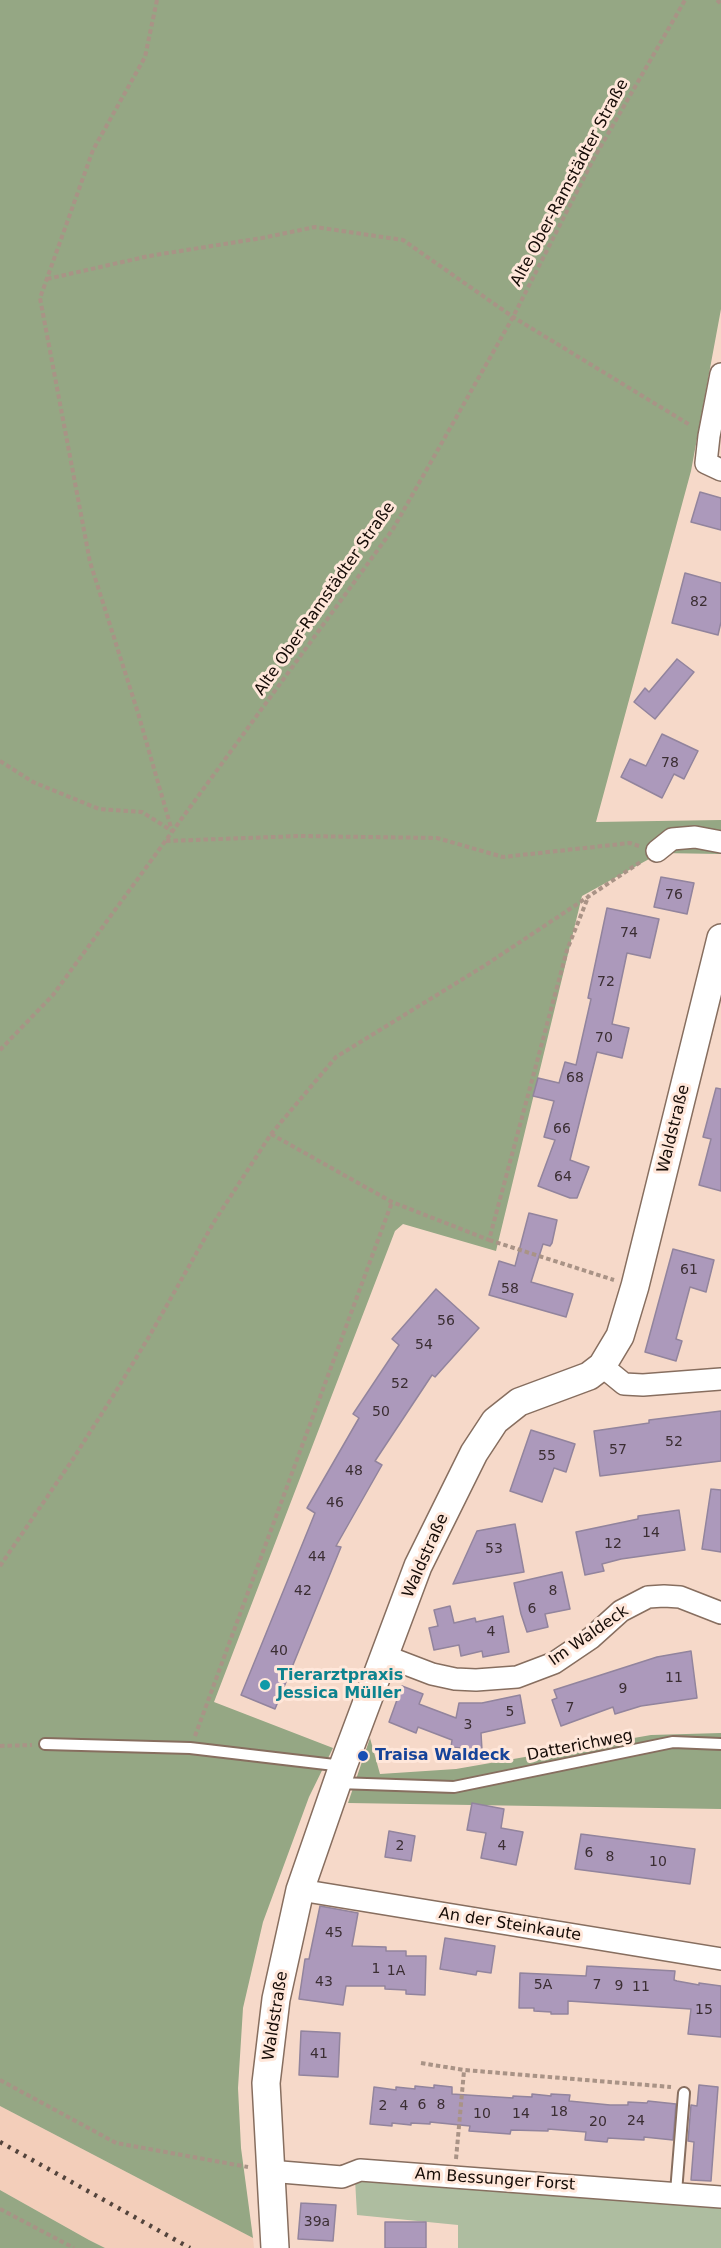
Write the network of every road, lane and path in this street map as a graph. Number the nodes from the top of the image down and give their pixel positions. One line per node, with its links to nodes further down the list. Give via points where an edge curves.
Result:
1 (157, 0): 5 (path, via 145,57 93,150)
2 (685, 0): 6 (path, Alte Ober-Ramstädter Straße, via 594,158)
3 (717, 0): 4 (path)
4 (721, 4)
5 (47, 279): 6 (path, via 149,256 315,227 404,240); 11 (path, via 40,298 90,562)
6 (513, 317): 8 (path); 11 (path, Alte Ober-Ramstädter Straße, via 393,529)
7 (721, 374): 8 (street)
8 (709, 436): 9 (street, via 706,463)
9 (721, 470)
10 (0, 760): 11 (path, via 33,782 99,808 142,812)
11 (172, 831): 12 (path, Alte Ober-Ramstädter Straße)
12 (166, 841): 14 (path, via 300,836 437,838 503,857 630,843); 17 (path, Alte Ober-Ramstädter Straße, via 53,995)
13 (721, 842): 14 (street, via 695,837 672,839)
14 (657, 851): 15 (path)
15 (590, 894): 18 (path, via 484,966 336,1057); 20 (path, via 567,950)
16 (721, 938): 21 (street, Waldstraße)
17 (0, 1050)
18 (271, 1134): 19 (path); 24 (path, via 214,1222 90,1432)
19 (392, 1202): 20 (path); 30 (path)
20 (489, 1240): 21 (path)
21 (635, 1286): 22 (street, Waldstraße, via 620,1336)
22 (602, 1365): 23 (street, via 624,1384); 26 (street, Waldstraße, via 589,1376 519,1402 495,1421 474,1453 418,1566)
23 (721, 1379)
24 (0, 1566)
25 (721, 1613): 26 (street, Im Waldeck, via 680,1597 648,1597 621,1611 554,1663 517,1677 455,1679 424,1672)
26 (385, 1656): 31 (street, Waldstraße)
27 (45, 1744): 29 (path); 30 (lane, Datterichweg)
28 (721, 1744): 31 (lane, Datterichweg, via 674,1742 454,1786)
29 (0, 1746)
30 (190, 1748): 31 (lane, Datterichweg)
31 (340, 1775): 32 (street, Waldstraße)
32 (300, 1890): 33 (street, An der Steinkaute); 38 (street, Waldstraße, via 276,1999 266,2083)
33 (721, 1959)
34 (421, 2063): 35 (path)
35 (464, 2070): 37 (path, via 677,2087); 39 (path)
36 (0, 2080): 38 (path, via 116,2143)
37 (684, 2093): 40 (lane)
38 (269, 2171): 39 (street, Am Bessunger Forst, via 342,2177 360,2170); 44 (street, Waldstraße)
39 (455, 2177): 40 (street, Am Bessunger Forst)
40 (676, 2192): 41 (street, Am Bessunger Forst)
41 (721, 2197)
42 (0, 2209): 43 (path)
43 (74, 2248)
44 (275, 2248)

